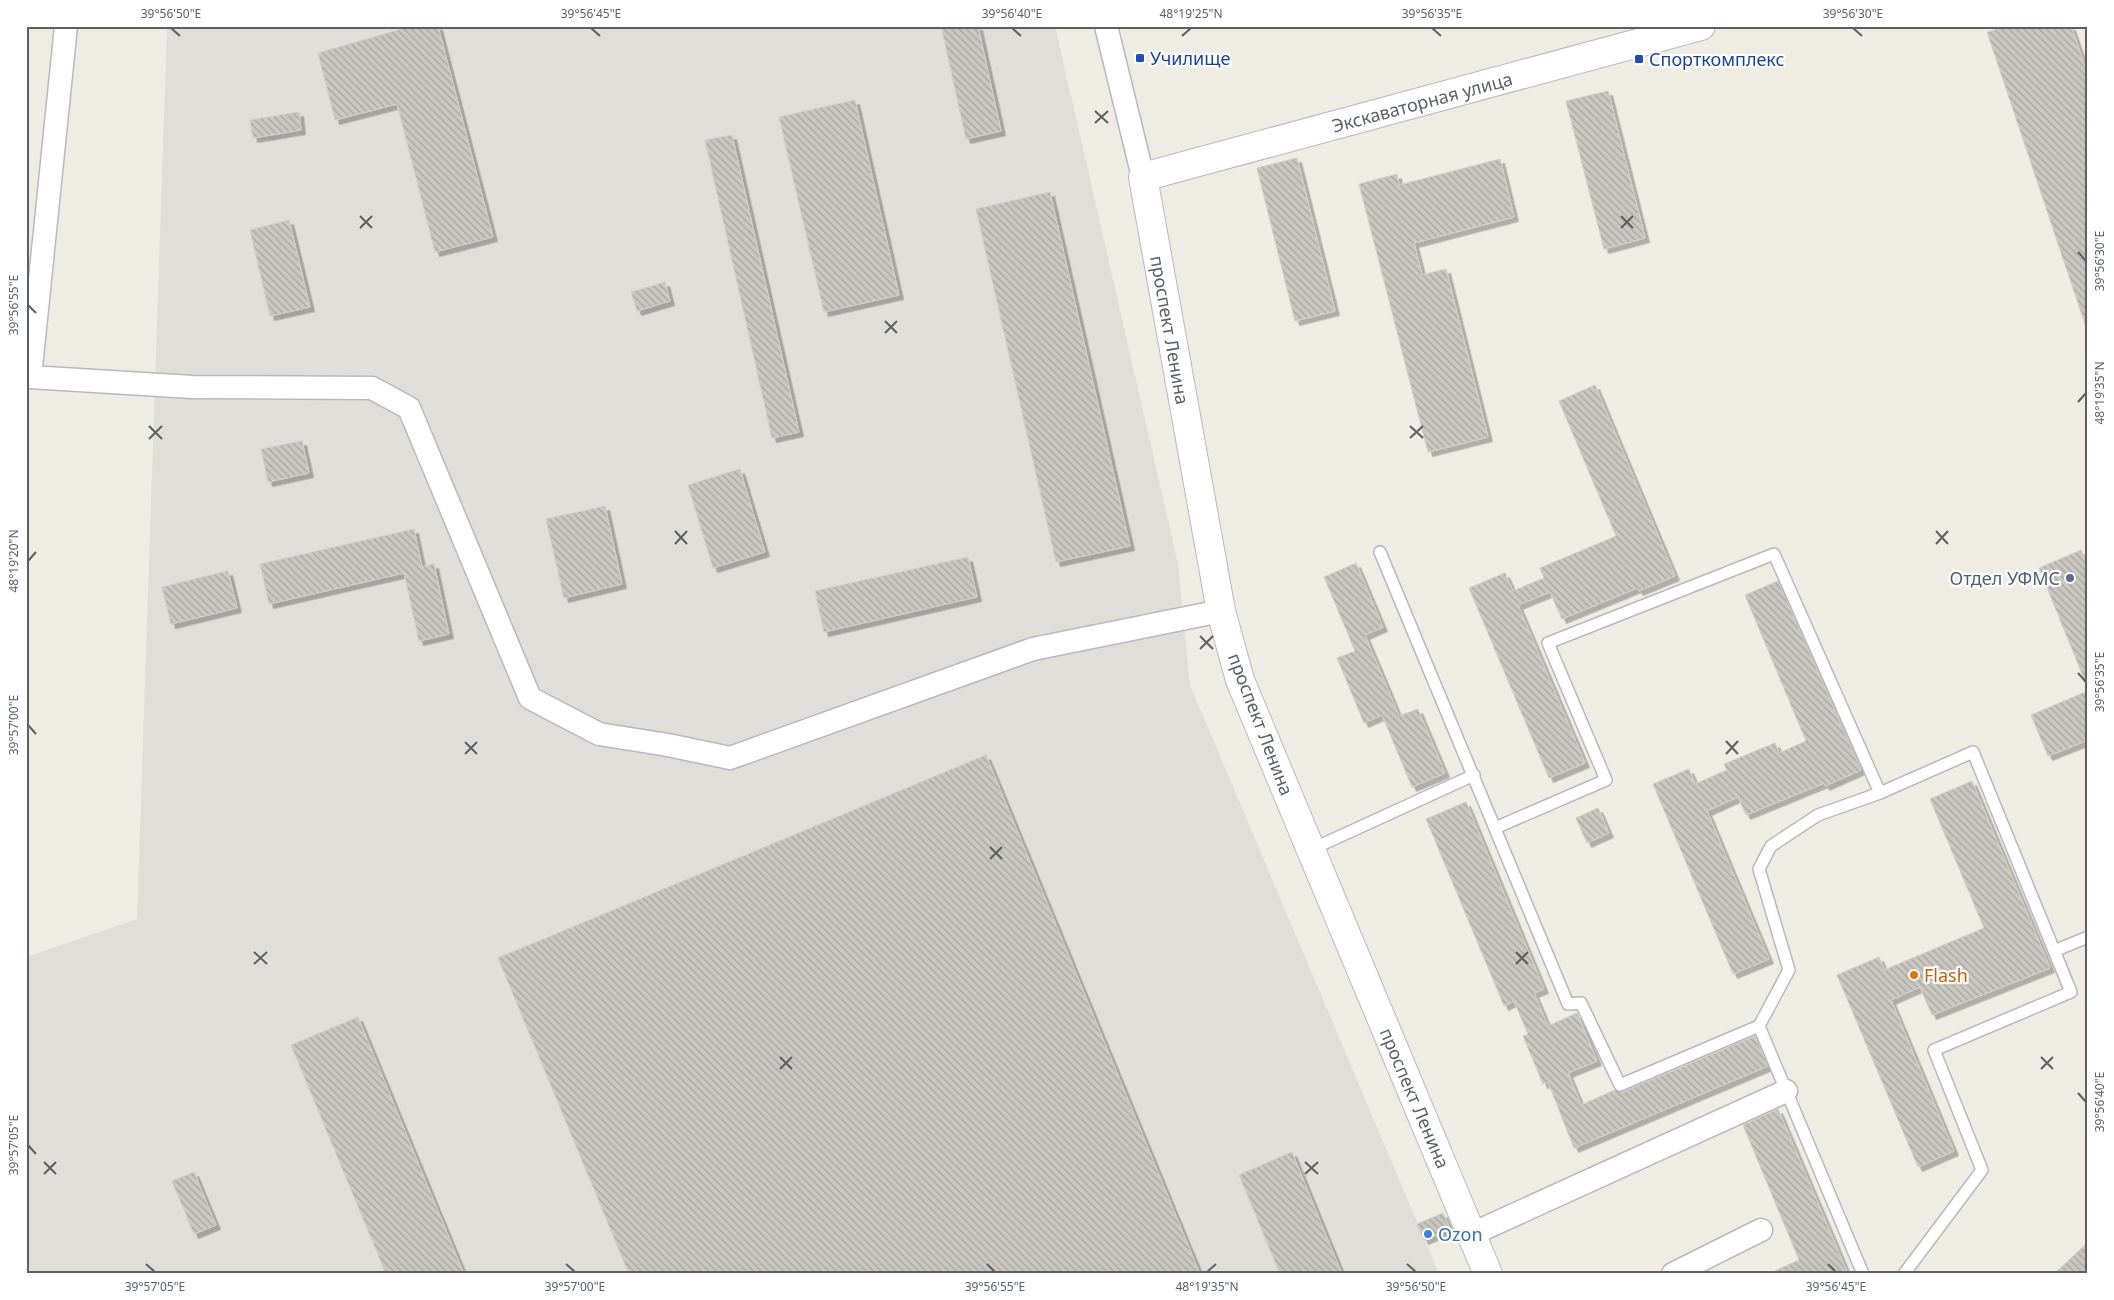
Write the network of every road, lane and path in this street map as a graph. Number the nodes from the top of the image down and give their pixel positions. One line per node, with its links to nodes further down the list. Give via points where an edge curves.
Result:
1 (66, 26): 5 (street)
2 (1106, 26): 4 (street, проспект Ленина)
3 (1701, 26): 4 (street, Экскаваторная улица)
4 (1143, 177): 7 (street, проспект Ленина)
5 (28, 377): 7 (street, via 192,388 372,388 409,408 530,698 599,734 730,758 1033,649)
6 (1380, 552): 8 (lane)
7 (1221, 611): 11 (street, проспект Ленина, via 1240,680)
8 (1474, 775): 10 (lane); 11 (lane)
9 (1880, 793): 10 (lane, via 1774,554 1548,643 1606,780); 13 (lane, via 1973,752); 14 (lane, via 1818,815 1771,846 1759,869 1790,970)
10 (1495, 828): 14 (lane, via 1568,1004 1581,1003 1620,1085)
11 (1310, 850): 17 (street, проспект Ленина)
12 (2088, 937): 13 (lane)
13 (2054, 951): 21 (lane, via 2071,992 1934,1050 1982,1170)
14 (1759, 1026): 15 (lane)
15 (1786, 1091): 17 (street); 20 (lane)
16 (1761, 1230): 19 (street)
17 (1472, 1234): 18 (street, проспект Ленина)
18 (1488, 1274)
19 (1674, 1274)
20 (1863, 1274)
21 (1904, 1274)

